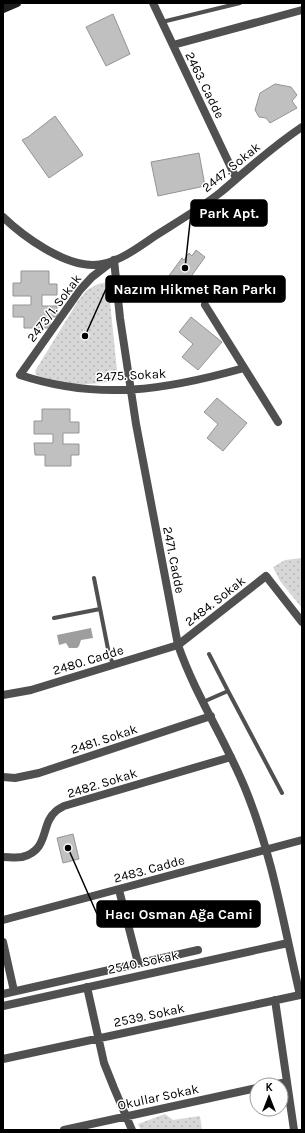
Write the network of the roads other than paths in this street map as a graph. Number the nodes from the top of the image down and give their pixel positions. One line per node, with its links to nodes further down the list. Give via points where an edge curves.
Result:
1 (17, 3): 5 (main road)
2 (153, 3): 7 (street, 2463. Cadde)
3 (240, 3): 4 (lane)
4 (225, 5): 7 (lane)
5 (3, 9)
6 (302, 10): 8 (street)
7 (162, 22): 8 (street, 2463. Cadde)
8 (173, 45): 10 (street, 2463. Cadde)
9 (302, 127): 10 (street, 2447. Sokak)
10 (236, 178): 12 (street, 2447. Sokak, via 203,205)
11 (3, 217): 12 (street, via 44,247 72,261 94,265)
12 (114, 260): 15 (street, 2473/1. Sokak, via 80,290); 16 (street, 2471. Cadde)
13 (205, 306): 14 (street)
14 (244, 368): 16 (street, 2475. Sokak, via 205,379); 17 (street)
15 (20, 375): 16 (street, 2475. Sokak, via 81,389)
16 (130, 390): 22 (street, 2471. Cadde)
17 (278, 422)
18 (94, 578): 19 (lane)
19 (100, 609): 20 (lane); 24 (lane)
20 (54, 618)
21 (302, 622): 22 (street, 2484. Sokak, via 266,576)
22 (178, 645): 24 (street, 2480. Cadde); 27 (street, 2471. Cadde)
23 (209, 654): 25 (lane)
24 (113, 664): 26 (street, 2480. Cadde, via 31,690)
25 (228, 691): 27 (lane); 31 (lane)
26 (3, 695)
27 (203, 702): 28 (street, 2471. Cadde)
28 (210, 716): 29 (street, 2471. Cadde); 30 (street, 2481. Sokak, via 39,773 15,778)
29 (231, 757): 33 (street, 2471. Cadde); 34 (street, 2482. Sokak, via 64,806 55,811 50,819 39,847 22,857)
30 (3, 777)
31 (282, 793)
32 (302, 840): 33 (street, 2483. Cadde)
33 (267, 849): 35 (street, 2483. Cadde); 38 (street, 2471. Cadde)
34 (3, 857)
35 (119, 890): 36 (street, 2483. Cadde); 40 (street)
36 (3, 920)
37 (3, 942): 43 (street)
38 (288, 943): 42 (street, 2540. Sokak); 45 (street, 2471. Cadde)
39 (198, 950): 40 (street)
40 (138, 963): 41 (street)
41 (45, 984): 43 (street); 46 (street)
42 (87, 987): 46 (street, 2540. Sokak); 49 (street)
43 (14, 991): 44 (street)
44 (3, 994)
45 (300, 995): 47 (street, 2539. Sokak)
46 (47, 996): 48 (street, 2540. Sokak)
47 (275, 1000): 49 (street, 2539. Sokak); 51 (street)
48 (3, 1006)
49 (98, 1038): 50 (street, 2539. Sokak); 54 (street, via 108,1075)
50 (3, 1059)
51 (286, 1077)
52 (249, 1090): 54 (street, Okullar Sokak)
53 (289, 1096): 57 (street)
54 (127, 1116): 55 (street, Okullar Sokak); 56 (street)
55 (64, 1130)
56 (132, 1130)
57 (294, 1130)

